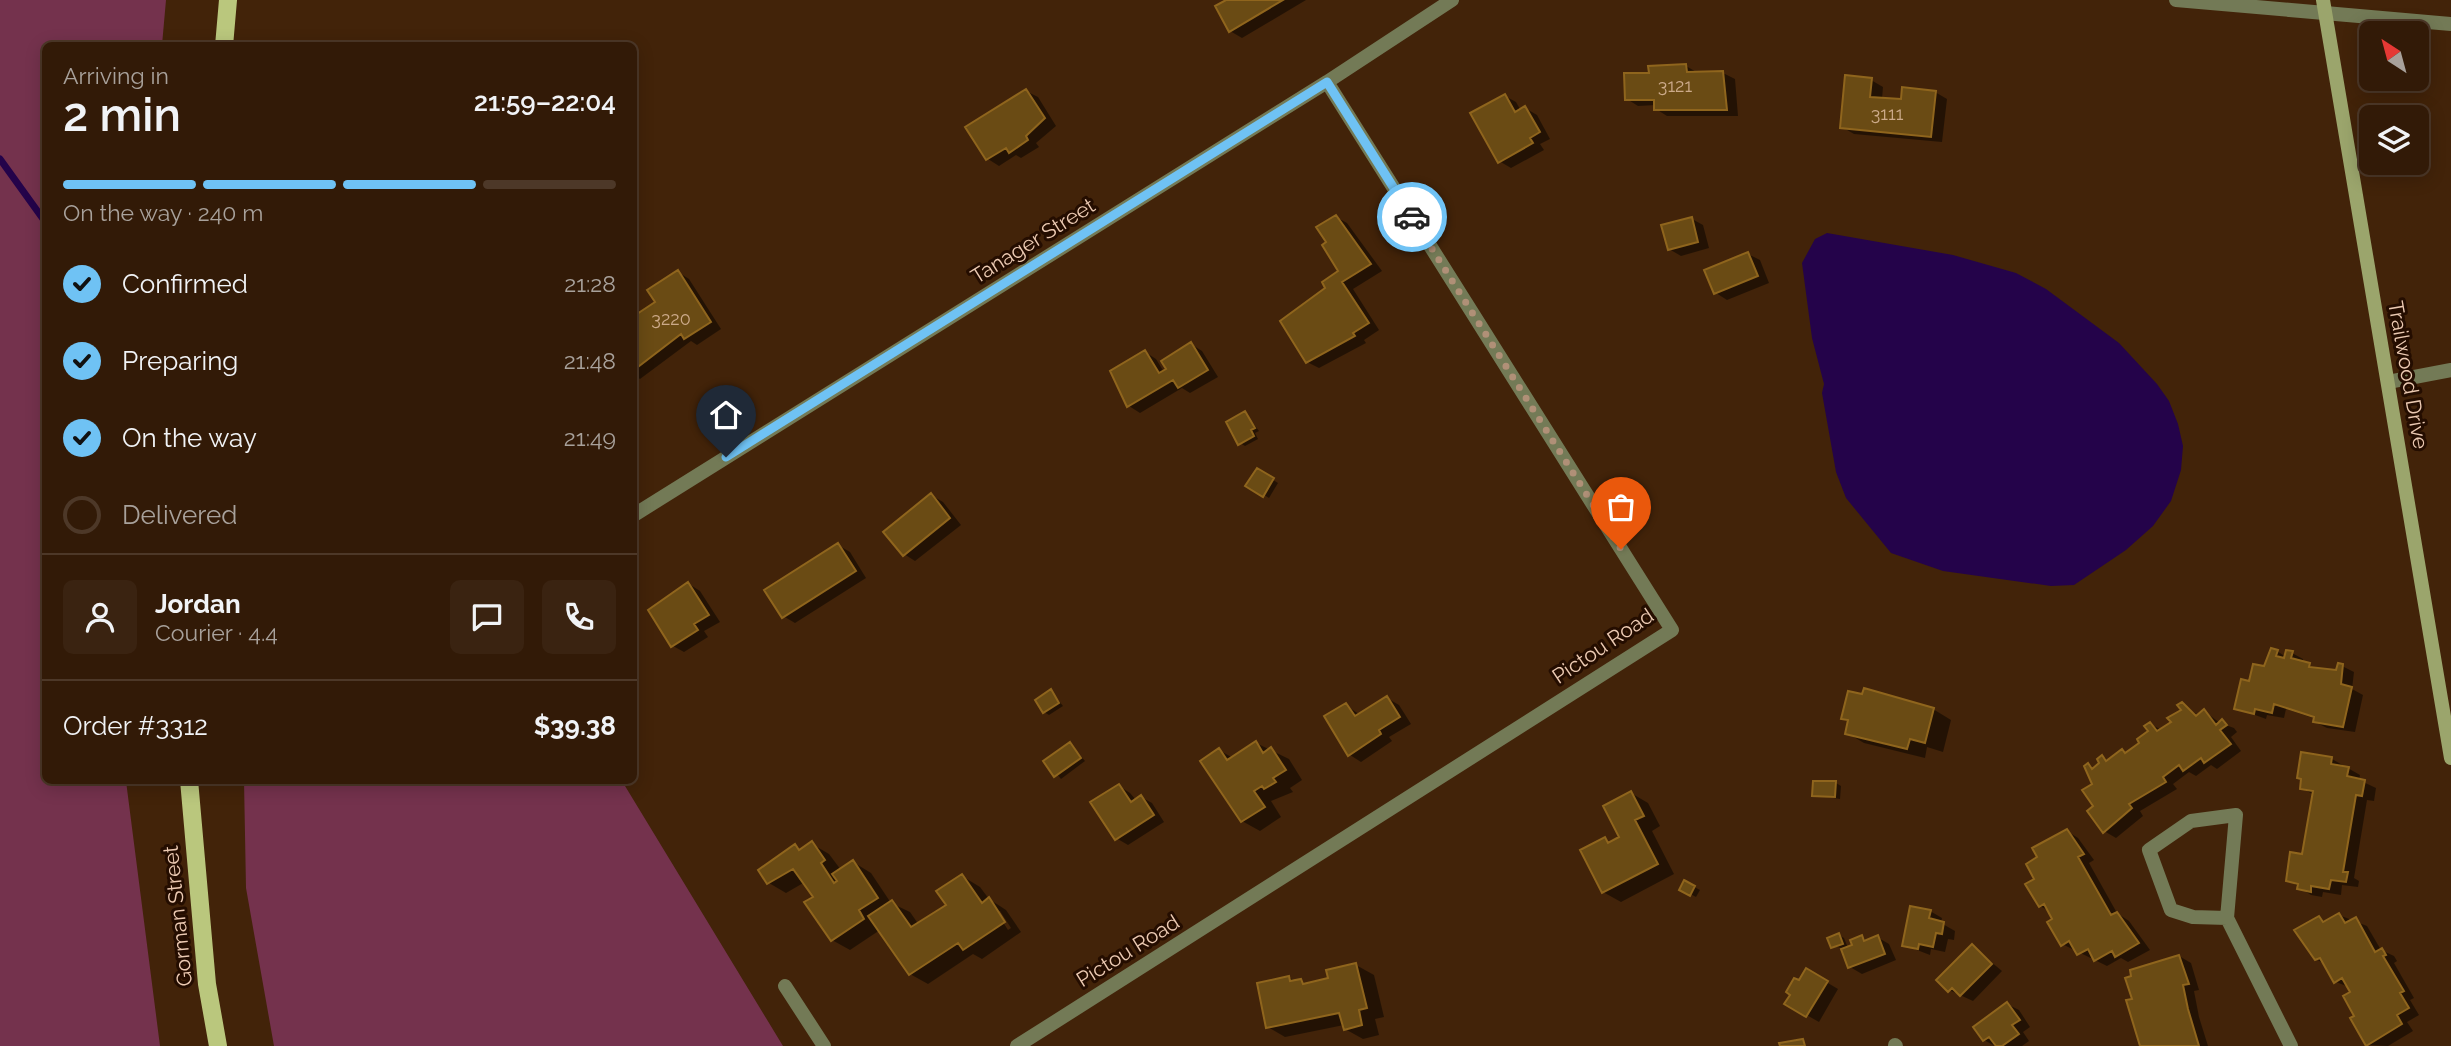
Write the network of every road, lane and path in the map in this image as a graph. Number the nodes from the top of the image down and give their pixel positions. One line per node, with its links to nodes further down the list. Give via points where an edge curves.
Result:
1 (228, 0): 6 (main road)
2 (1452, 0): 7 (street, Tanager Street)
3 (2176, 0): 4 (street)
4 (2324, 6): 5 (street); 9 (street, Trailwood Drive)
5 (2451, 24)
6 (224, 42)
7 (1327, 82): 10 (street, Tanager Street); 17 (street, Pictou Road, via 1672,630)
8 (2451, 370): 9 (street)
9 (2388, 382): 11 (street, Trailwood Drive)
10 (637, 513)
11 (2451, 758)
12 (189, 784): 15 (main road, Gorman Street, via 206,971)
13 (2227, 918): 13 (street, via 2236,815 2191,821 2149,850 2171,910 2193,917); 18 (street)
14 (785, 986): 16 (street)
15 (218, 1046)
16 (824, 1046)
17 (1017, 1046)
18 (2291, 1046)

